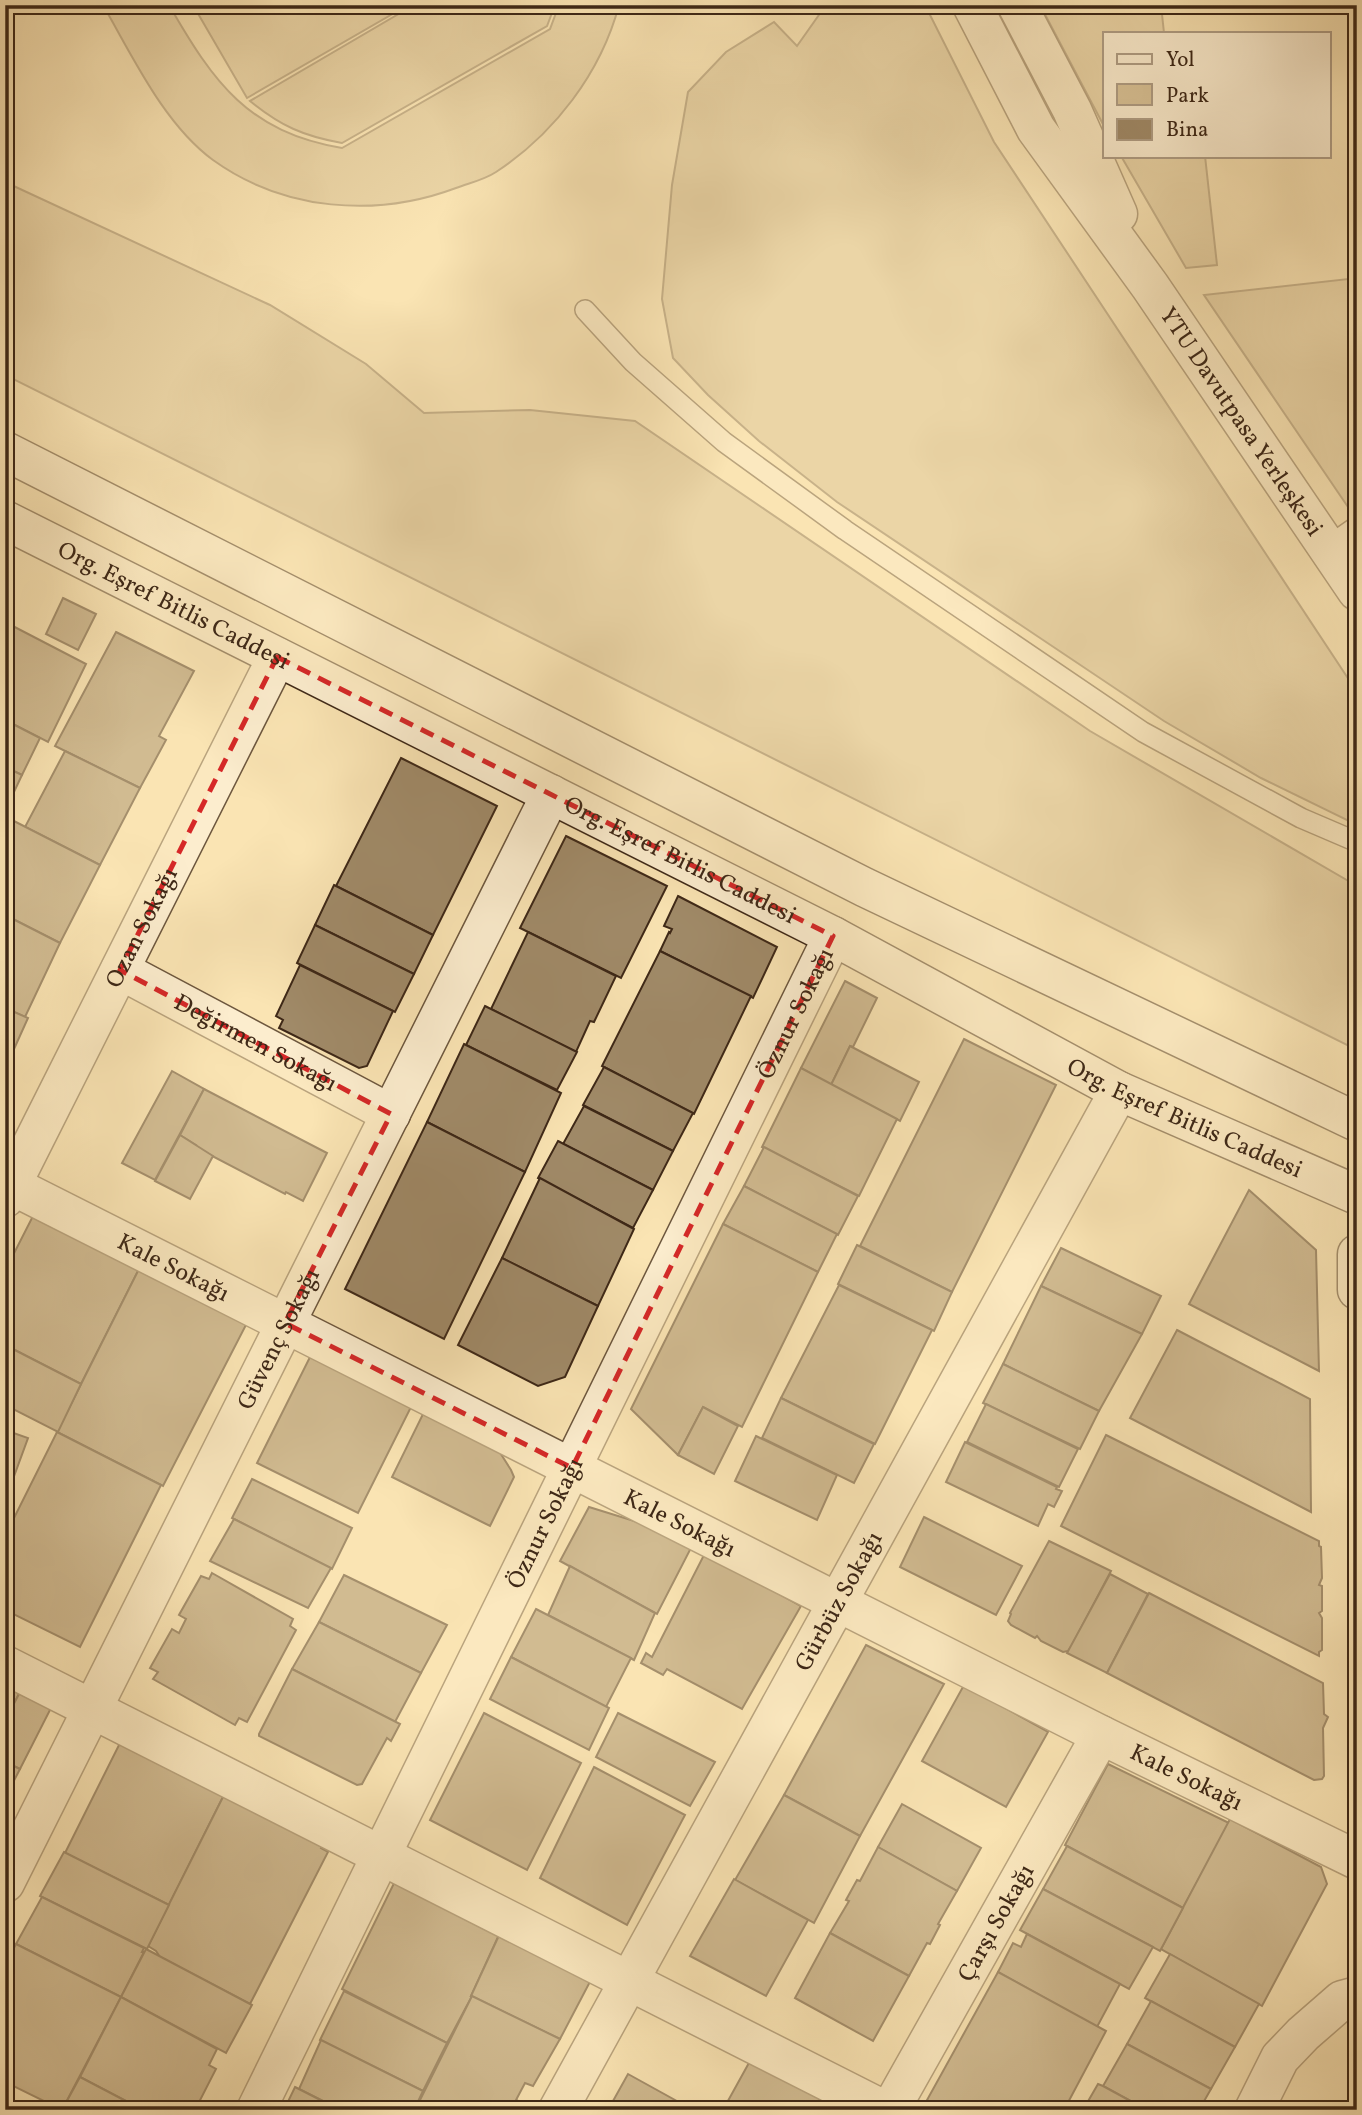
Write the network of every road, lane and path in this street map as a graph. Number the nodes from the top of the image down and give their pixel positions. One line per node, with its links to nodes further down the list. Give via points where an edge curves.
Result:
1 (972, 5): 3 (street, YTU Davutpasa Yerleşkesi, via 1036,129)
2 (1017, 5): 3 (street, YTU Davutpasa Yerleşkesi, via 1072,110)
3 (1150, 286): 7 (street, YTU Davutpasa Yerleşkesi)
4 (585, 310): 11 (lane, via 632,362 724,442 845,530 1143,732 1301,818)
5 (5, 451): 16 (street, via 864,887)
6 (8, 527): 9 (street, Org. Eşref Bitlis Caddesi)
7 (1342, 536): 8 (street, YTU Davutpasa Yerleşkesi)
8 (1357, 591)
9 (277, 657): 10 (street, Org. Eşref Bitlis Caddesi); 13 (street, Ozan Sokağı)
10 (551, 794): 12 (street, Org. Eşref Bitlis Caddesi); 15 (street, Güvenç Sokağı)
11 (1357, 842)
12 (832, 936): 14 (street, Org. Eşref Bitlis Caddesi); 22 (street, Öznur Sokağı)
13 (120, 970): 15 (street, Değirmen Sokağı); 17 (street, Ozan Sokağı)
14 (1119, 1091): 18 (street, Org. Eşref Bitlis Caddesi); 23 (street, Gürbüz Sokağı)
15 (391, 1114): 21 (street, Güvenç Sokağı)
16 (1357, 1122)
17 (7, 1188): 21 (street, Kale Sokağı)
18 (1357, 1195)
19 (1357, 1254): 20 (street)
20 (1357, 1290)
21 (285, 1323): 22 (street, Kale Sokağı); 25 (street, Güvenç Sokağı)
22 (572, 1468): 23 (street, Kale Sokağı); 27 (street, Öznur Sokağı)
23 (838, 1601): 26 (street, Kale Sokağı); 30 (street, Gürbüz Sokağı)
24 (5, 1665): 25 (street)
25 (92, 1709): 27 (street); 29 (street, Güvenç Sokağı)
26 (1101, 1735): 28 (street, Kale Sokağı); 35 (street, Çarşı Sokağı)
27 (381, 1855): 30 (street); 32 (street, Öznur Sokağı)
28 (1357, 1860)
29 (5, 1883)
30 (629, 1980): 33 (street, Gürbüz Sokağı); 34 (street)
31 (1357, 1996): 36 (street, via 1342,2000 1280,2058)
32 (256, 2110)
33 (558, 2110)
34 (884, 2110)
35 (890, 2110)
36 (1254, 2110)

